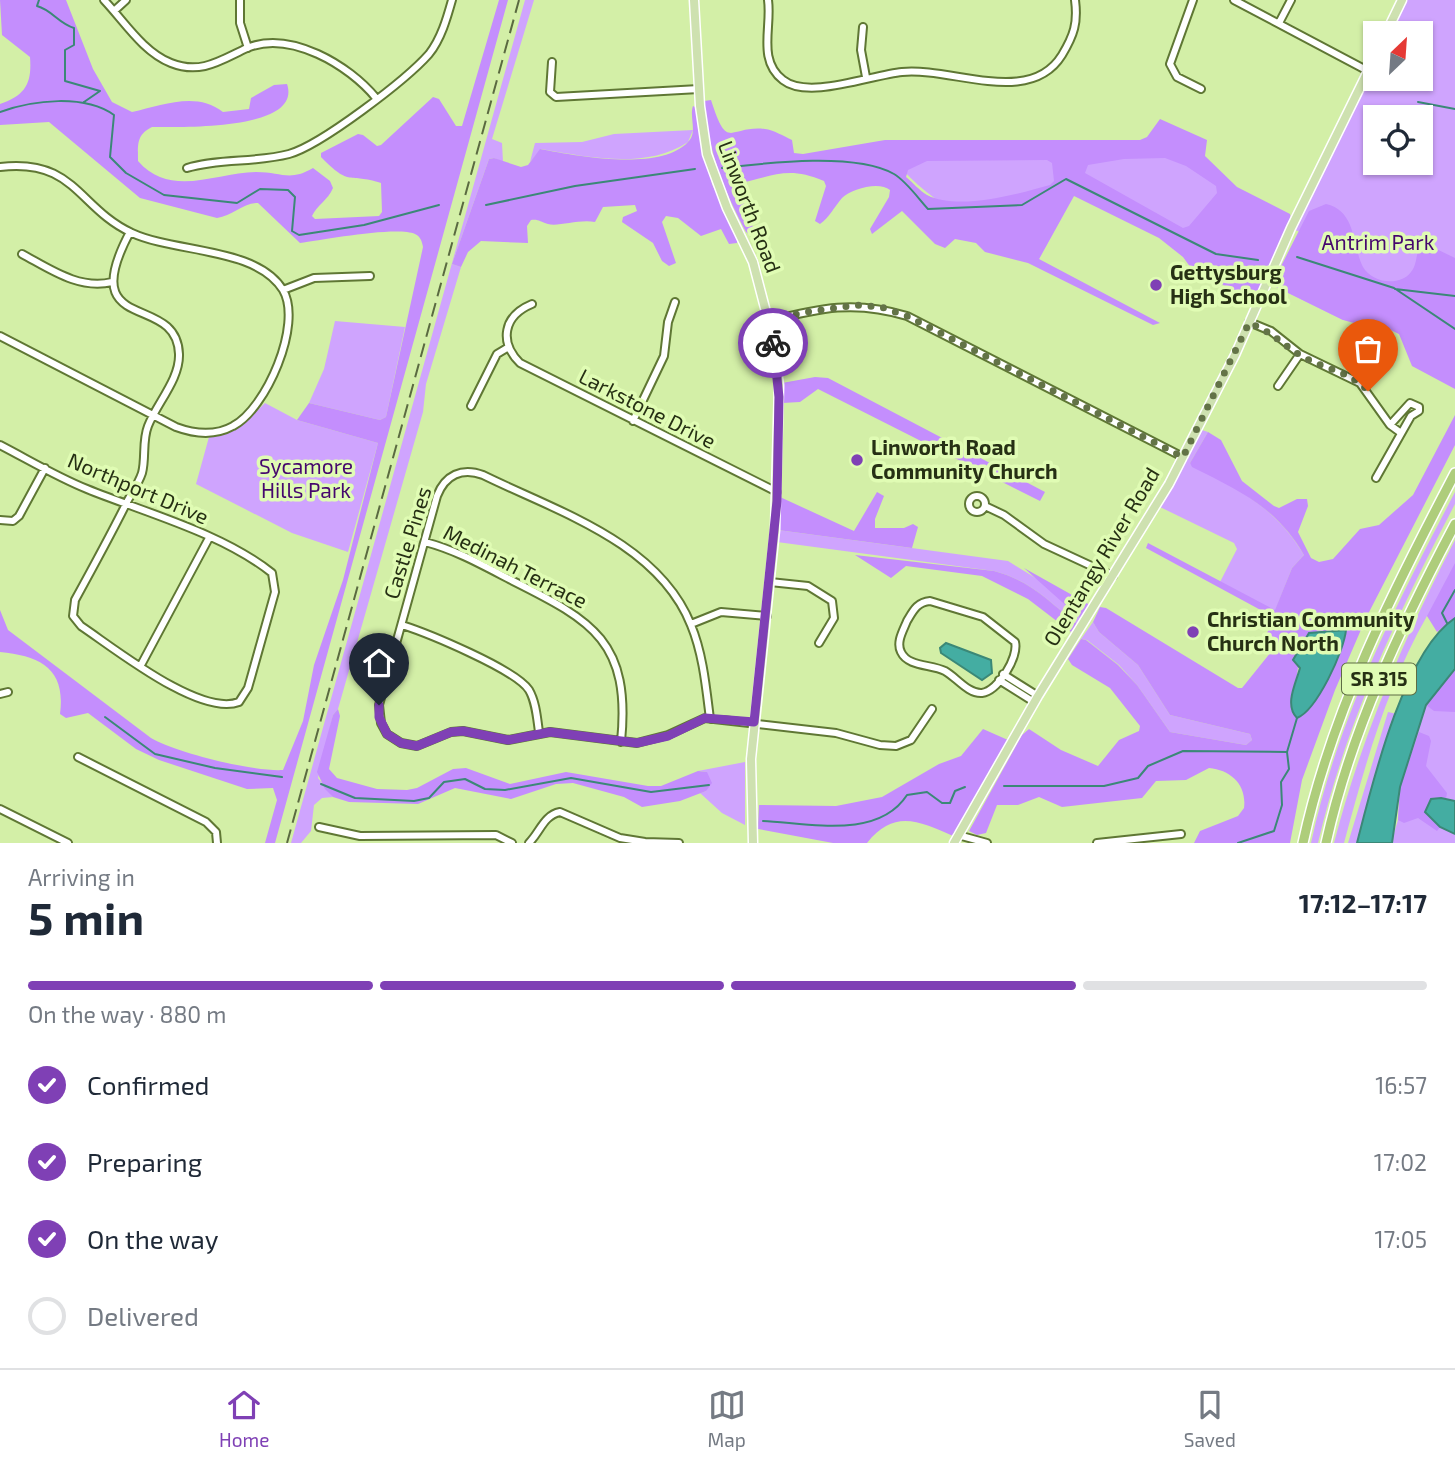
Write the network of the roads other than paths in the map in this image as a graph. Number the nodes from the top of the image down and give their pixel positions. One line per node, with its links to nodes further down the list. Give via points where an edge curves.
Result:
1 (104, 0): 12 (street)
2 (126, 0): 12 (street)
3 (240, 0): 16 (street, via 240,23)
4 (452, 0): 23 (street, via 429,54)
5 (694, 0): 21 (main road, Linworth Road)
6 (768, 0): 19 (street, via 767,53 781,79 805,89)
7 (1074, 0): 19 (street, via 1074,36 1045,76 1011,83 916,70)
8 (1194, 0): 22 (street, via 1170,64 1177,77)
9 (1234, 0): 14 (street)
10 (1291, 0): 14 (street)
11 (1402, 0): 13 (main road)
12 (114, 11): 16 (street, via 144,44 172,64 208,66)
13 (1392, 21)
14 (1279, 23): 18 (street)
15 (863, 27): 19 (street)
16 (248, 48): 23 (street, via 274,43 299,48 352,72)
17 (552, 62): 21 (street, via 552,96)
18 (1363, 68)
19 (866, 77)
20 (1363, 82): 34 (main road, Olentangy River Road)
21 (699, 89): 33 (main road, Linworth Road, via 713,173 753,262)
22 (1201, 89)
23 (376, 98): 25 (street, via 315,143 292,153 209,161)
24 (0, 167): 26 (street, via 37,167 62,177)
25 (187, 168)
26 (130, 232): 29 (street, via 113,267); 30 (street, via 254,265)
27 (22, 254): 29 (street, via 74,281 88,285)
28 (370, 276): 30 (street, via 314,278)
29 (112, 282): 40 (street, via 125,304 164,323 177,342 178,366)
30 (283, 290): 40 (street, via 289,315 284,346 268,384 244,418 220,431 200,433)
31 (675, 302): 41 (street, via 664,356)
32 (532, 304): 36 (street, via 520,309 508,324)
33 (769, 321): 45 (street, via 856,305 881,307 907,316); 49 (main road, Linworth Road, via 779,385)
34 (1249, 323): 37 (street, via 1271,331); 45 (main road, Olentangy River Road)
35 (0, 336): 40 (street)
36 (507, 348): 39 (street, via 497,354); 41 (street, Larkstone Drive, via 537,373)
37 (1300, 354): 38 (street); 42 (street, via 1360,383)
38 (1278, 386)
39 (471, 406)
40 (154, 415): 50 (street, via 144,442 143,471)
41 (633, 421): 49 (street, Larkstone Drive)
42 (1390, 425): 43 (street); 43 (street, via 1410,403 1417,404 1419,411)
43 (1401, 433): 48 (street)
44 (0, 445): 46 (street, Northport Drive)
45 (1183, 457): 56 (main road, Olentangy River Road)
46 (45, 468): 50 (street, Northport Drive); 52 (street, via 19,516 13,521)
47 (1455, 473): 87 (highway, SR 315, via 1359,664 1326,755)
48 (1376, 478)
49 (777, 492): 57 (main road, Linworth Road)
50 (126, 503): 54 (street, Northport Drive); 62 (street, via 75,600 73,616)
51 (985, 506): 56 (street, via 1004,514 1044,544)
52 (0, 520)
53 (1455, 524): 88 (highway, SR 315, via 1370,701)
54 (209, 538): 62 (street); 62 (street, Northport Drive, via 262,565 272,573 276,586 248,688 239,702 224,704 191,696)
55 (425, 542): 59 (street, Castle Pines, via 437,495 449,477 478,473 615,541 667,585); 60 (street, Castle Pines); 71 (street, Medinah Terrace, via 488,568 587,623 614,663 622,710)
56 (1114, 576): 66 (main road, Olentangy River Road)
57 (771, 582): 58 (main road, Linworth Road); 61 (street, via 808,586 832,600 834,618)
58 (767, 615): 59 (street, via 721,612); 69 (main road, Linworth Road)
59 (691, 624): 68 (street, via 703,663)
60 (402, 625): 70 (street, via 517,678 534,699); 70 (street, Castle Pines, via 378,711 383,728 393,739 417,746 456,732 508,740)
61 (820, 643)
62 (141, 665)
63 (1001, 677): 63 (street, via 990,690 976,692 946,672 907,659 899,642 912,612 920,604 938,603 974,613 1011,636 1016,652); 66 (street)
64 (8, 692): 65 (street)
65 (0, 694)
66 (1036, 699): 77 (main road, Olentangy River Road)
67 (932, 709): 69 (street, via 911,740 896,746)
68 (710, 719): 69 (street); 71 (street, via 649,741)
69 (754, 722): 84 (main road, Linworth Road)
70 (539, 732): 71 (street)
71 (621, 742)
72 (78, 757): 80 (street, via 206,822 216,832)
73 (0, 809): 79 (street)
74 (319, 827): 78 (street)
75 (1181, 834): 86 (street)
76 (612, 839): 82 (street, via 569,814 556,812); 83 (street)
77 (956, 839): 85 (street)
78 (413, 840): 81 (street, via 496,835)
79 (68, 843)
80 (218, 843)
81 (512, 843)
82 (528, 843)
83 (679, 843)
84 (753, 843)
85 (987, 843)
86 (1097, 843)
87 (1303, 843)
88 (1326, 843)

